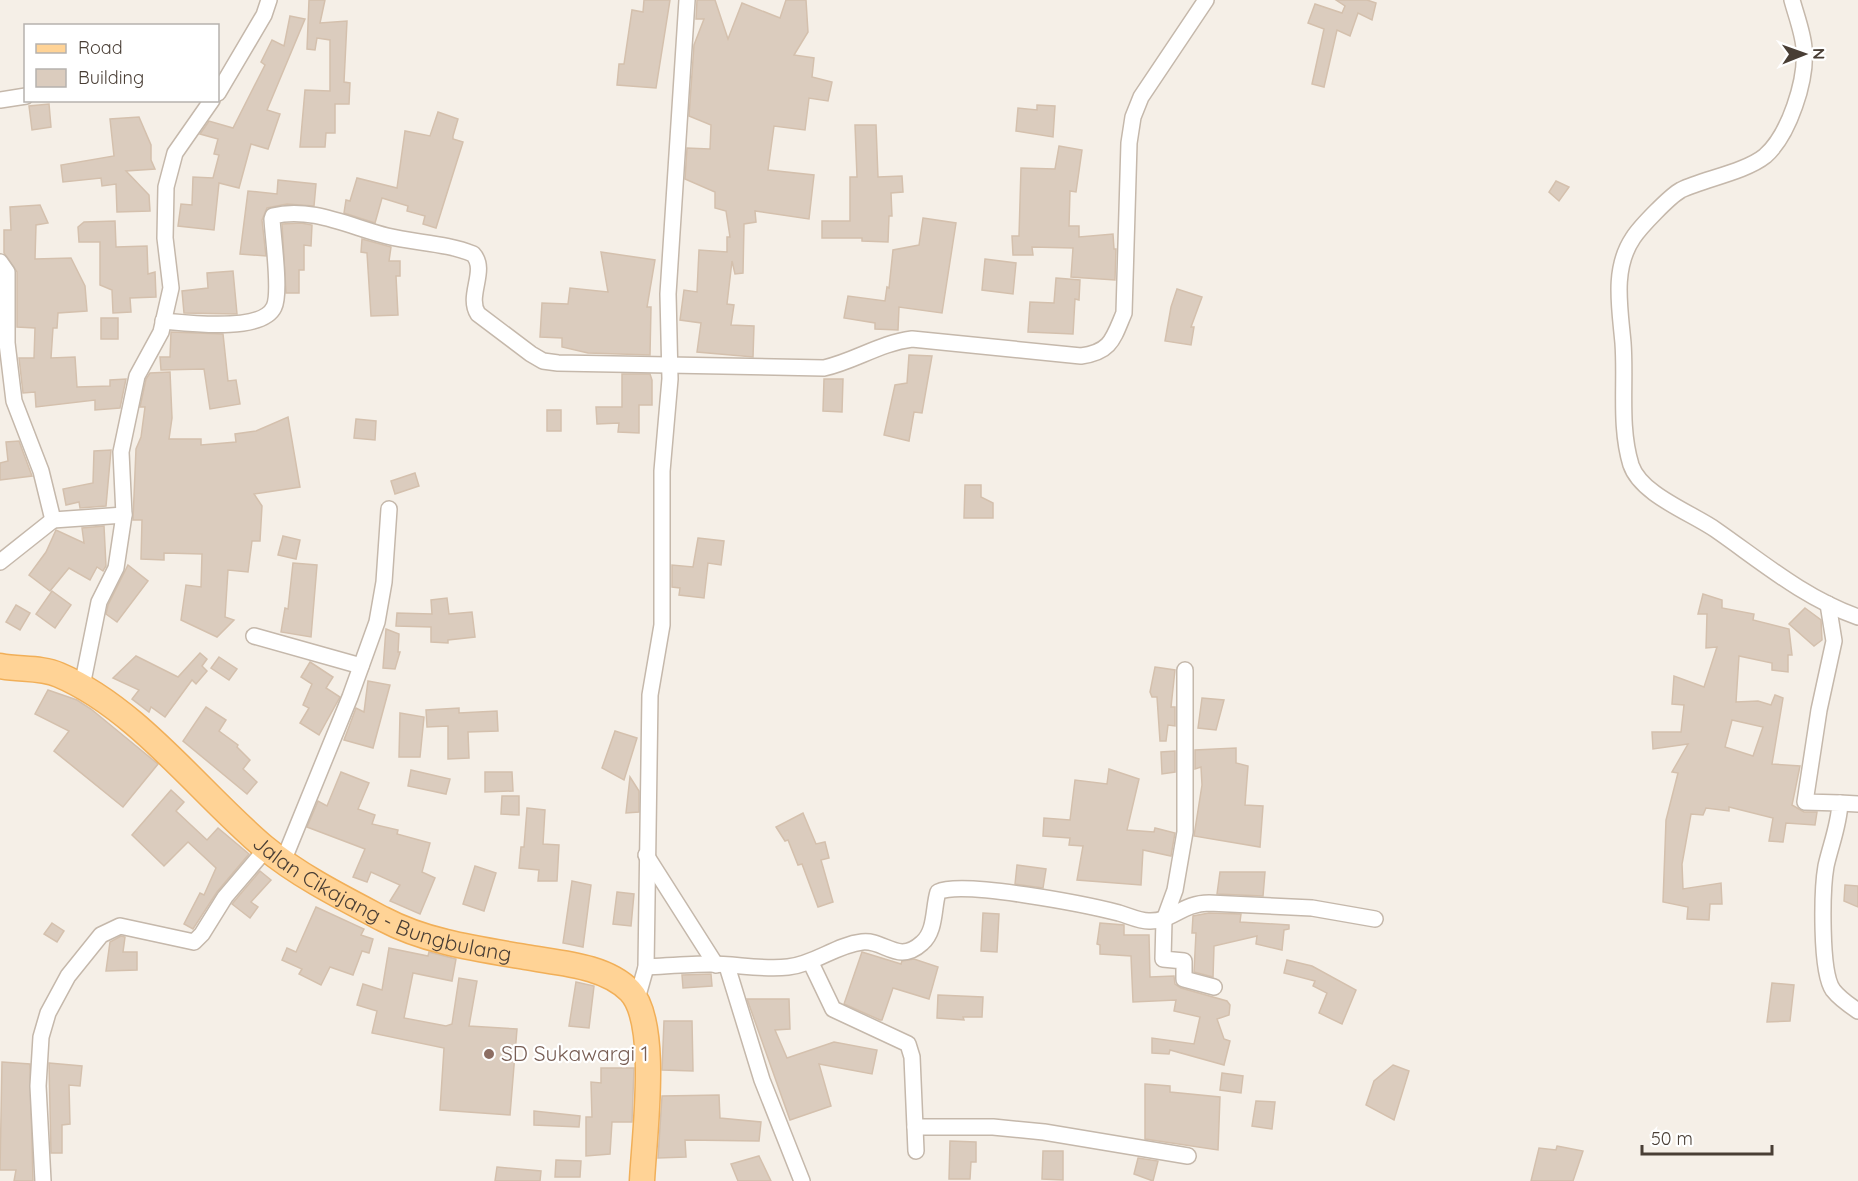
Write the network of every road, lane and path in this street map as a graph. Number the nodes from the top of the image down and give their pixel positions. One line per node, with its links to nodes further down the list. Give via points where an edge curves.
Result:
1 (269, 0): 5 (street)
2 (687, 0): 11 (street, via 668,294)
3 (1206, 0): 11 (street, via 1141,97 1133,117 1124,313 1105,349 1081,356 912,339 876,347 824,368)
4 (1792, 0): 16 (street, via 1804,48 1799,90 1785,133 1764,157 1680,191 1634,236 1622,258 1618,288 1622,404 1631,466 1644,484 1714,528 1792,586)
5 (219, 91)
6 (24, 96): 7 (street)
7 (0, 100)
8 (211, 102): 10 (street, via 176,153 166,187 165,238 171,288)
9 (0, 262): 14 (street, via 7,272 7,343 14,401 41,471)
10 (163, 321): 11 (street, via 226,324 268,315 275,307 277,294 273,216 312,215 473,254 478,264 473,302 478,314 543,361); 13 (street, via 137,376 122,452)
11 (669, 365): 26 (street, via 662,471 662,625 650,695)
12 (389, 509): 20 (street, via 381,602)
13 (124, 514): 14 (street); 22 (street, via 116,568 99,602)
14 (53, 520): 15 (street)
15 (0, 561)
16 (1828, 604): 17 (street); 23 (street, via 1834,641 1805,802)
17 (1858, 617)
18 (254, 636): 20 (street)
19 (0, 666): 22 (main road, Jalan Cikajang - Bungbulang, via 57,674)
20 (361, 666): 25 (street)
21 (1185, 670): 28 (street, via 1185,832)
22 (82, 686): 25 (main road, Jalan Cikajang - Bungbulang, via 164,750)
23 (1840, 803): 24 (street); 34 (street, via 1837,832 1826,869 1824,944 1832,989)
24 (1858, 804)
25 (275, 854): 33 (main road, Jalan Cikajang - Bungbulang, via 386,921 428,937 596,972 622,984); 38 (street, via 225,897 194,942 133,927 111,929 101,935 68,976 40,1037 38,1086)
26 (646, 855): 30 (street); 31 (street)
27 (1375, 919): 28 (street, via 1312,908 1193,903)
28 (1164, 920): 29 (street, via 1148,922 1120,913 949,888 938,892 928,937 913,950 887,950 860,942); 32 (street, via 1163,959 1184,962 1184,979)
29 (811, 963): 30 (street, via 788,967); 35 (street, via 833,1009 908,1044)
30 (722, 965): 31 (street); 40 (street)
31 (646, 967): 33 (street)
32 (1214, 987)
33 (637, 999): 39 (main road, via 647,1038)
34 (1858, 1011)
35 (915, 1127): 36 (street); 37 (street, via 993,1127 1044,1132)
36 (916, 1151)
37 (1188, 1156)
38 (43, 1181)
39 (642, 1181)
40 (802, 1181)

